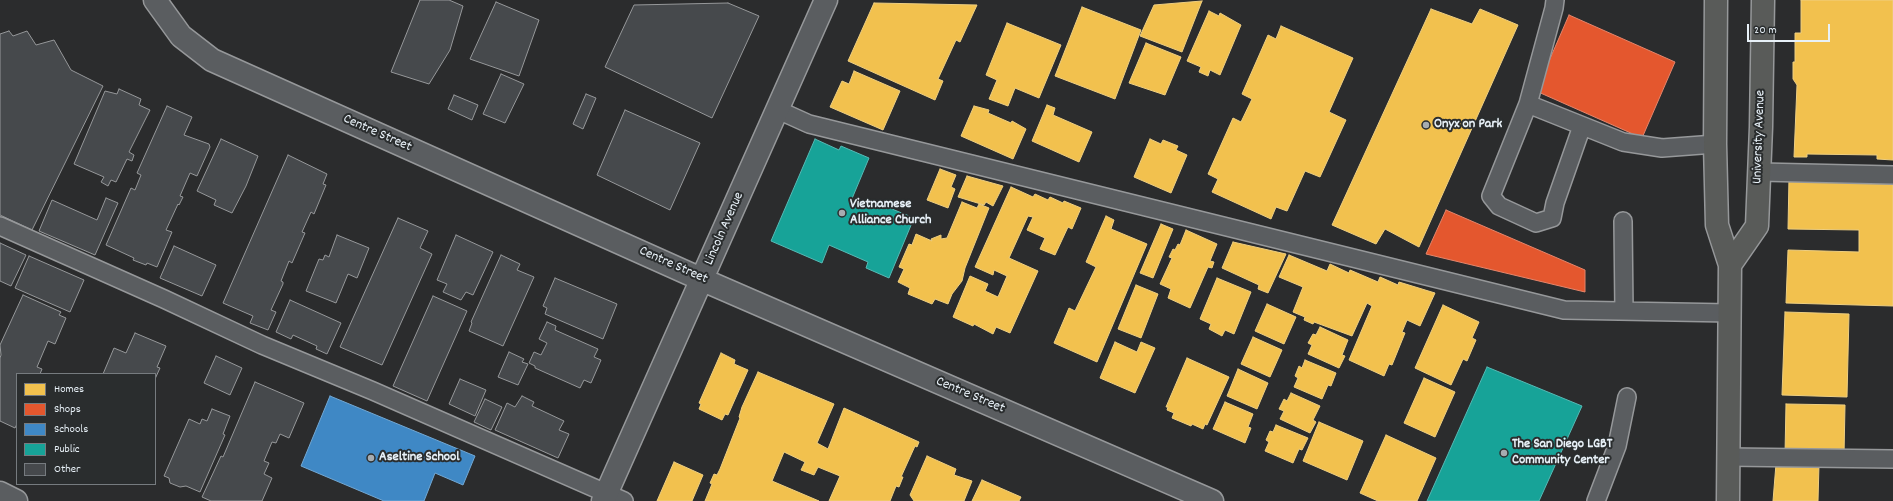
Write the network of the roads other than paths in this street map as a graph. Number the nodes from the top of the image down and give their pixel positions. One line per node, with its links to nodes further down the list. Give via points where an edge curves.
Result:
1 (155, 0): 15 (street, Centre Street, via 181,36 212,60)
2 (826, 0): 7 (street, Lincoln Avenue)
3 (1555, 0): 6 (lane)
4 (1716, 0): 9 (main road)
5 (1762, 0): 10 (main road, University Avenue)
6 (1528, 104): 8 (lane); 8 (lane, via 1491,196 1499,206 1536,223 1552,218)
7 (778, 110): 15 (street, Lincoln Avenue); 16 (lane, via 809,124 1564,310)
8 (1582, 126): 9 (lane, via 1623,142 1662,148)
9 (1715, 144): 14 (main road, via 1717,225)
10 (1760, 172): 11 (lane); 14 (main road, University Avenue, via 1757,226)
11 (1893, 174)
12 (1623, 221): 16 (lane)
13 (0, 226): 22 (lane, via 262,345 479,437)
14 (1730, 265): 17 (main road)
15 (703, 280): 22 (street, Lincoln Avenue); 24 (street, Centre Street)
16 (1624, 311): 17 (lane)
17 (1730, 313): 19 (main road)
18 (1628, 397): 25 (lane, via 1617,446)
19 (1728, 457): 20 (lane); 26 (main road)
20 (1893, 459)
21 (0, 493): 23 (street)
22 (611, 499)
23 (16, 501)
24 (1212, 501)
25 (1596, 501)
26 (1728, 501)

